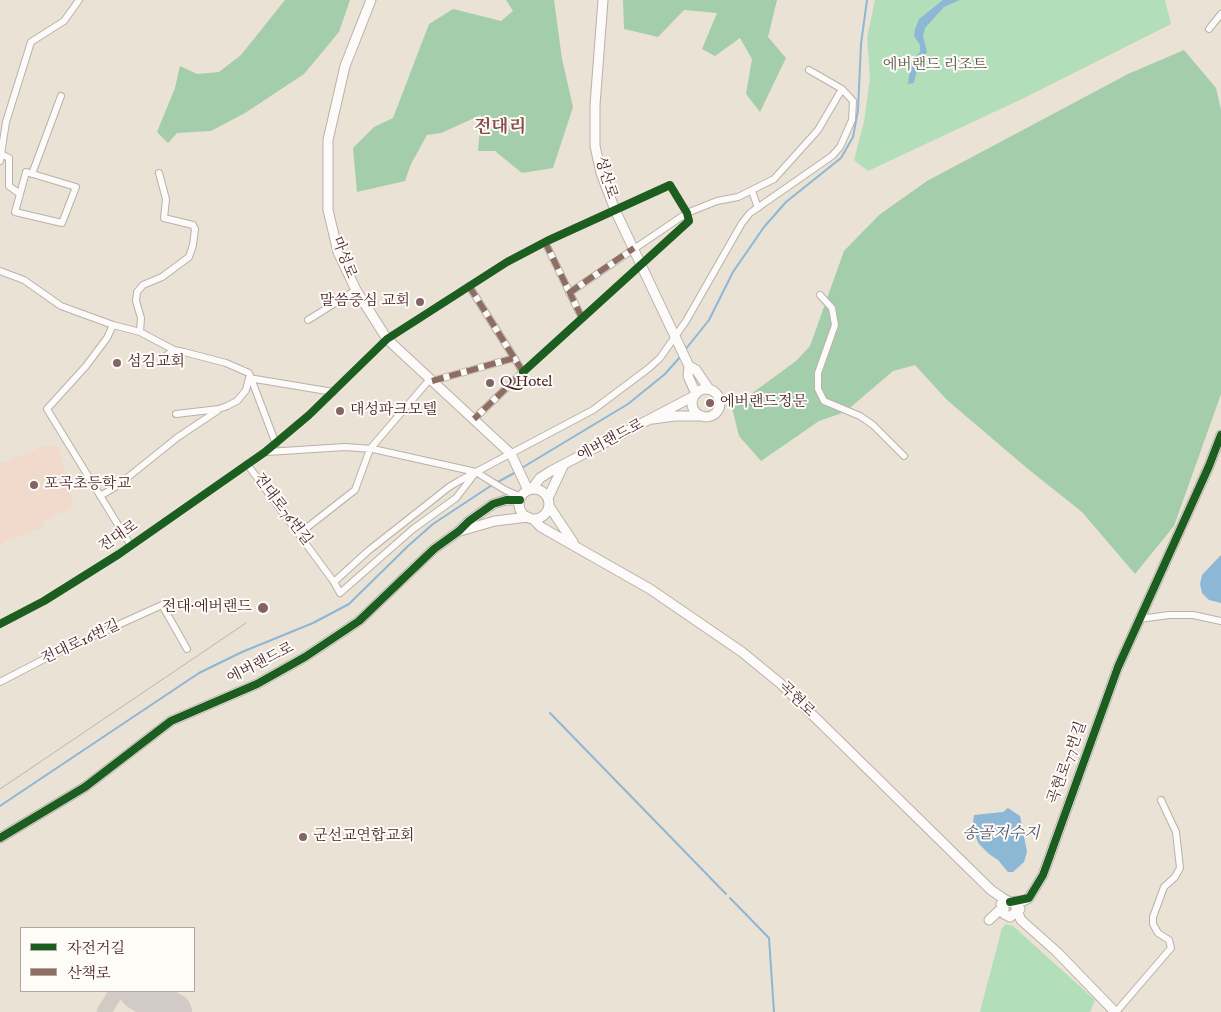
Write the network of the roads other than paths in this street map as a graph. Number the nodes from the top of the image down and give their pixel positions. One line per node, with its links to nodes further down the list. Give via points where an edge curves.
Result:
1 (79, 0): 9 (street, via 64,21 31,42 6,122)
2 (371, 0): 23 (main road, 마성로, via 344,66 328,140 328,210 338,252)
3 (603, 0): 16 (main road, 성산로, via 595,146)
4 (1221, 14): 5 (street, via 1209,29)
5 (1221, 21)
6 (809, 70): 7 (street)
7 (842, 89): 13 (street, via 818,130 798,154 774,179); 15 (street, via 852,101 853,109 852,120 840,147)
8 (62, 96): 12 (street)
9 (1, 154): 10 (street); 14 (street, via 9,158 9,186)
10 (0, 161)
11 (159, 173): 29 (street, via 166,199 164,218 193,224 195,229 189,257 137,292)
12 (32, 174): 14 (street, via 26,172); 14 (street, via 76,187 62,223 15,212)
13 (752, 192): 15 (street); 17 (street)
14 (20, 194)
15 (758, 208): 31 (street, via 737,230)
16 (615, 210): 17 (street, 전대로, via 670,185); 18 (street, 전대로); 19 (main road, 성산로)
17 (687, 212): 19 (street); 20 (street, via 689,221)
18 (545, 242): 22 (street, 전대로); 24 (street)
19 (634, 248): 20 (main road, 성산로); 24 (street)
20 (641, 264): 26 (street); 31 (main road, 성산로)
21 (0, 271): 28 (street, via 30,283 61,306)
22 (469, 286): 30 (street, 전대로); 34 (street)
23 (356, 290): 27 (street); 30 (main road, 마성로)
24 (570, 293): 26 (street)
25 (820, 295): 52 (street, via 832,308 836,325 818,373 818,389 824,401 873,424)
26 (582, 318): 36 (street)
27 (308, 320)
28 (113, 325): 29 (street); 57 (street, via 86,366 47,409)
29 (140, 332): 32 (street)
30 (387, 339): 38 (main road, 마성로); 40 (street, 전대로)
31 (677, 340): 35 (main road, 성산로); 51 (street, via 649,368 594,410)
32 (174, 350): 33 (street); 37 (street, via 236,366 249,372)
33 (166, 356)
34 (514, 358): 36 (street); 38 (street)
35 (689, 366): 39 (main road, via 696,370); 41 (main road, via 688,376)
36 (523, 372): 45 (street)
37 (249, 378): 40 (street); 42 (street, via 246,390 237,401); 48 (street)
38 (431, 380): 45 (main road, 마성로); 49 (street)
39 (709, 389): 41 (main road); 44 (main road, via 717,394 720,404 715,414)
40 (333, 392): 48 (street, 전대로)
41 (695, 395): 44 (main road, via 692,400 694,410); 46 (main road, 에버랜드로, via 666,408)
42 (220, 409): 43 (street); 57 (street)
43 (176, 414)
44 (702, 416): 46 (main road)
45 (474, 419): 51 (main road, 마성로)
46 (650, 420): 54 (main road, 에버랜드로)
47 (1221, 436): 65 (main road, 곡현로77번길)
48 (276, 444): 50 (street, 전대로)
49 (370, 449): 50 (street, via 345,447); 55 (street); 61 (street, via 354,490)
50 (265, 452): 53 (street, 전대로)
51 (512, 456): 55 (street); 56 (main road, via 524,480)
52 (904, 456)
53 (248, 464): 61 (street, 전대로76번길); 63 (street, 전대로)
54 (562, 466): 56 (main road, 에버랜드로, via 540,478); 58 (main road)
55 (476, 472): 56 (street, via 506,490); 64 (street, via 449,487); 64 (street, via 456,498 413,529 340,593)
56 (525, 494): 58 (main road, via 543,492); 59 (main road, via 521,510); 60 (main road, 에버랜드로, via 493,504)
57 (100, 496): 63 (street)
58 (549, 502): 59 (main road, via 545,514); 62 (main road, via 557,522)
59 (530, 518): 60 (main road); 62 (main road, 곡현로)
60 (459, 531): 71 (main road, 에버랜드로, via 434,549 359,621 257,684 171,721 85,788)
61 (300, 533): 64 (street, 전대로76번길)
62 (574, 545): 72 (main road, 곡현로, via 650,589 742,652 781,684)
63 (131, 546): 67 (street, 전대로, via 44,601)
64 (334, 582)
65 (1139, 619): 66 (street, via 1177,615); 73 (main road, 곡현로77번길)
66 (1221, 621)
67 (0, 624)
68 (187, 649): 69 (street, 전대로16번길, via 162,605)
69 (0, 682)
70 (1161, 800): 79 (street, via 1176,832 1180,868 1164,887 1153,924 1158,933 1170,940 1171,948)
71 (0, 838)
72 (991, 890): 73 (main road, via 1013,898); 74 (main road); 77 (main road, via 996,904)
73 (1033, 894): 74 (main road, via 1026,900); 75 (main road); 78 (main road, via 1025,912)
74 (1006, 905): 75 (main road, via 1016,906); 76 (main road, via 1002,912); 77 (main road)
75 (1017, 911): 76 (main road); 78 (main road)
76 (1008, 917): 77 (main road); 78 (main road)
77 (989, 920): 78 (main road, via 1009,919)
78 (1026, 925): 79 (main road)
79 (1116, 1012)

